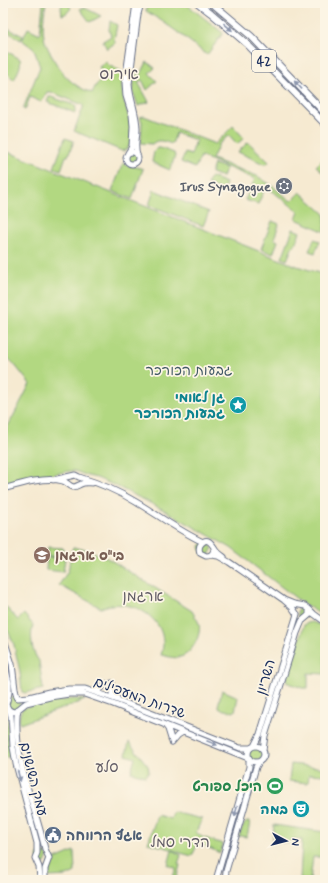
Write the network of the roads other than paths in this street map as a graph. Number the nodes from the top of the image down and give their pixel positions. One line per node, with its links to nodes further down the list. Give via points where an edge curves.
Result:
1 (136, 3): 7 (street, via 125,82 133,126 132,146)
2 (141, 3): 8 (street, via 129,81 137,119)
3 (198, 3): 6 (highway, 42, one-way to 6, via 247,44)
4 (212, 3): 5 (highway, 42, one-way to 4, via 251,36)
5 (325, 113)
6 (325, 124)
7 (128, 153): 8 (street, via 134,152); 8 (street, via 126,158 130,164 136,162)
8 (137, 155)
9 (70, 476): 10 (street); 11 (street); 12 (street)
10 (79, 477): 13 (street); 14 (street)
11 (53, 480): 12 (street); 15 (street)
12 (68, 484): 13 (street, via 74,487)
13 (80, 484): 14 (street)
14 (104, 486): 16 (street, via 124,495)
15 (3, 489)
16 (201, 544): 17 (street, via 211,542); 18 (street, via 199,551 202,555)
17 (214, 548): 18 (street); 19 (street)
18 (211, 555): 19 (street)
19 (229, 562): 20 (street)
20 (284, 600): 21 (street); 23 (street)
21 (303, 606): 22 (street); 23 (street, via 298,608)
22 (309, 609): 24 (street, via 309,615); 25 (street)
23 (297, 614): 24 (street); 38 (street, השריון, via 260,734)
24 (305, 618): 25 (street); 39 (street, השריון, via 297,633)
25 (324, 621)
26 (3, 636): 31 (street, via 12,664)
27 (3, 656): 32 (street)
28 (112, 683): 33 (street, via 112,694)
29 (106, 684): 30 (street, via 100,690)
30 (90, 690): 31 (street, שדרות המעפילים, via 69,689 26,698); 33 (street, שדרות המעפילים)
31 (18, 697): 32 (street); 34 (street, via 21,702)
32 (8, 698): 35 (street, via 6,705)
33 (121, 701): 38 (street, שדרות המעפילים, via 240,748)
34 (19, 709): 35 (street, via 14,712); 36 (street, שדרות המעפילים, via 28,702 69,694 84,694); 42 (street, עמק השושנים, via 19,754)
35 (9, 710): 43 (street, עמק השושנים, one-way to 43, via 14,755 38,843)
36 (165, 725): 37 (street, שדרות המעפילים); 37 (street, via 172,742)
37 (183, 732): 40 (street, שדרות המעפילים, one-way to 40)
38 (252, 747): 39 (street, via 259,747); 40 (street, via 248,754)
39 (262, 750): 41 (street, via 264,757)
40 (249, 759): 41 (street, via 255,763); 48 (street, one-way to 48, via 249,767)
41 (260, 762): 49 (street, via 256,767)
42 (46, 852): 43 (street); 44 (street, via 49,857)
43 (37, 853): 45 (street, via 35,858)
44 (48, 863): 45 (street); 47 (street)
45 (38, 864): 46 (street)
46 (40, 880)
47 (45, 880)
48 (217, 880): 49 (street)
49 (224, 880)

